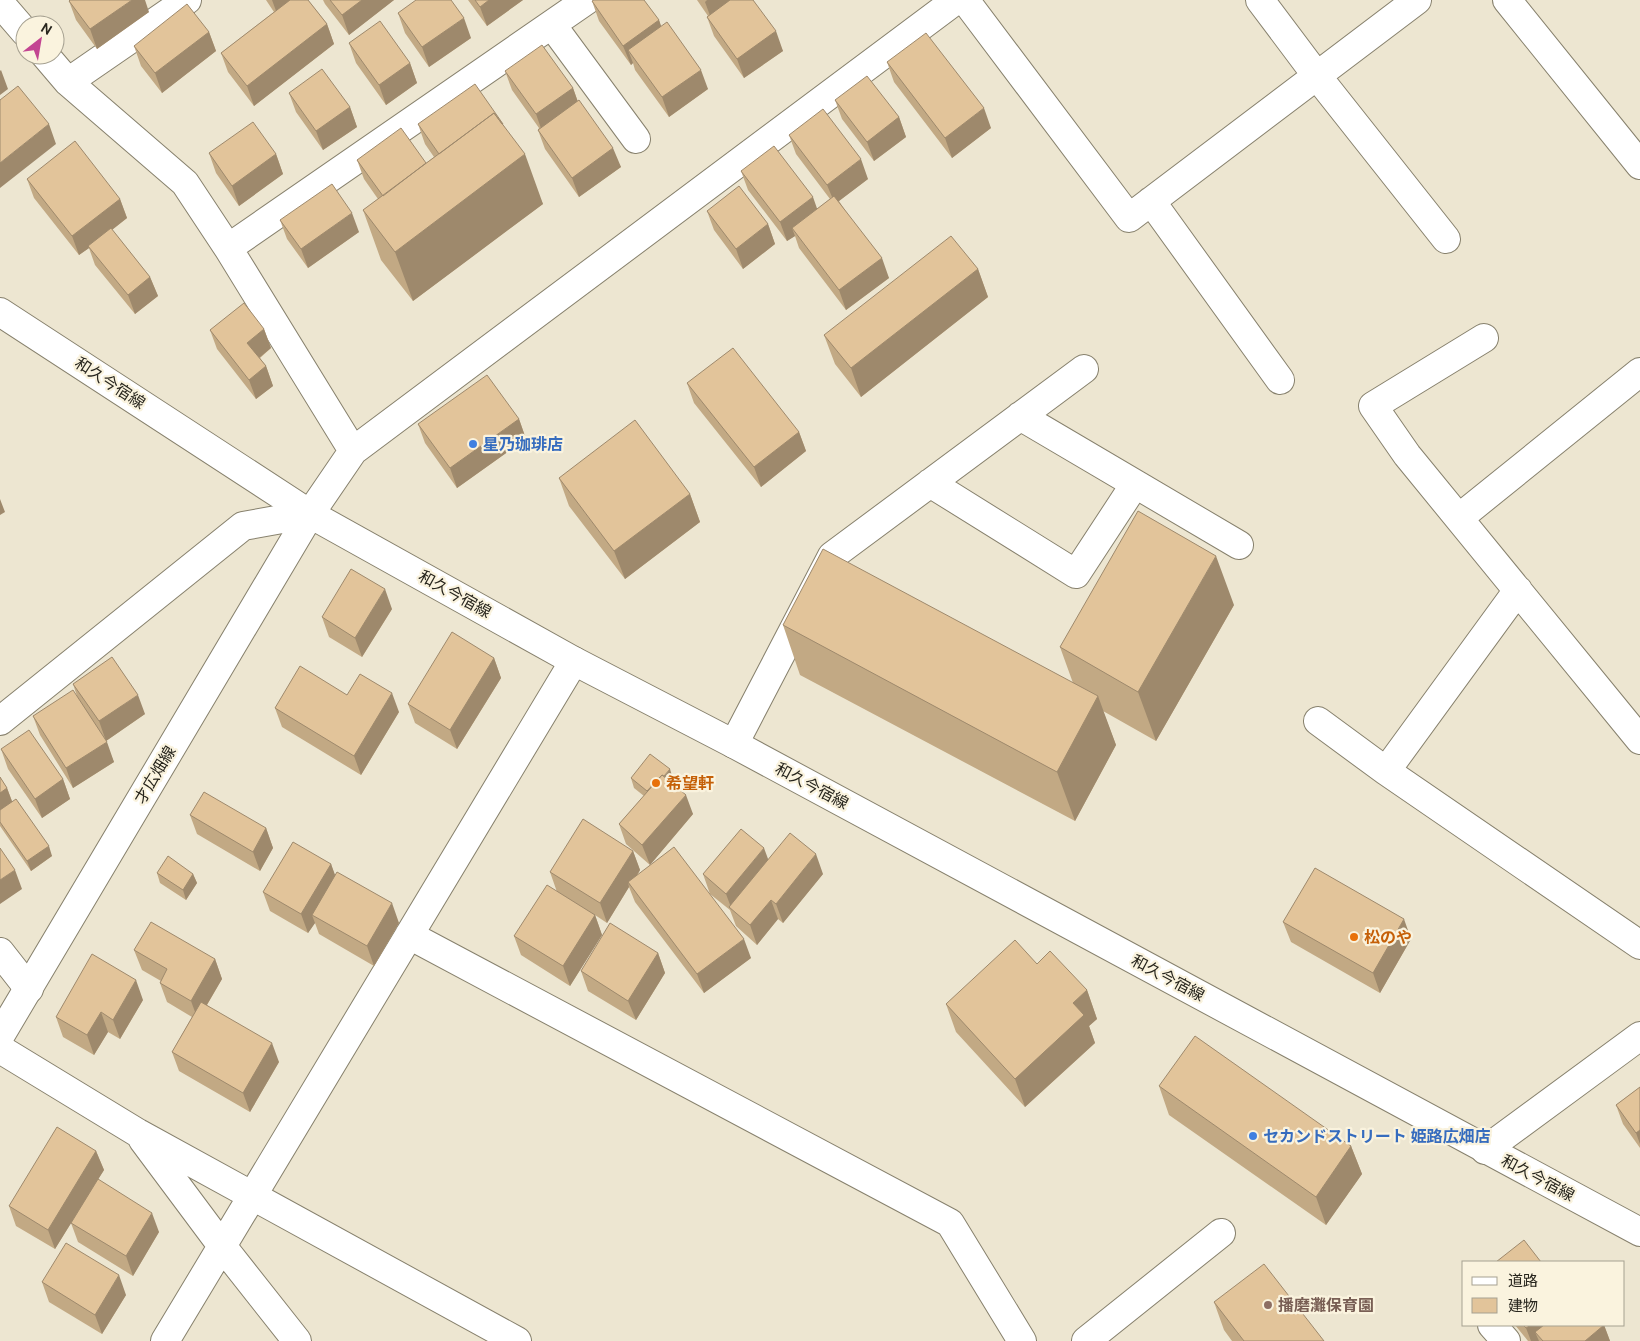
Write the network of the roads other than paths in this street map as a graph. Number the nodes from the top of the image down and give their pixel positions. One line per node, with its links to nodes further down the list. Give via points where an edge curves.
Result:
1 (187, 0): 13 (street)
2 (587, 0): 10 (street)
3 (956, 0): 25 (street, 才広畑線)
4 (965, 0): 16 (street, via 1129,218)
5 (1260, 0): 12 (street)
6 (1417, 0): 12 (street)
7 (1507, 0): 15 (street)
8 (0, 3): 9 (street)
9 (15, 20)
10 (552, 24): 14 (street); 18 (street)
11 (54, 65): 13 (street)
12 (1317, 76): 16 (street); 17 (street)
13 (68, 82): 18 (street, via 185,183)
14 (636, 139)
15 (1640, 165)
16 (1151, 201): 22 (street)
17 (1446, 239)
18 (228, 248): 25 (street)
19 (0, 312): 28 (street, 和久今宿線)
20 (1484, 338): 29 (street, via 1373,406 1407,455)
21 (1084, 369): 24 (street)
22 (1280, 380)
23 (1636, 382): 29 (street)
24 (1020, 416): 26 (street); 27 (street)
25 (353, 451): 28 (street, 才広畑線)
26 (930, 484): 27 (street, via 1076,574); 36 (street, via 832,556)
27 (1134, 484): 30 (street)
28 (310, 514): 32 (street, 和久今宿線); 33 (street, via 242,526); 41 (street, 才広畑線)
29 (1459, 518): 31 (street)
30 (1240, 545)
31 (1518, 590): 35 (street); 37 (street)
32 (574, 661): 36 (street, 和久今宿線); 38 (street)
33 (0, 721)
34 (1318, 721): 37 (street)
35 (1640, 740)
36 (734, 744): 46 (street, 和久今宿線)
37 (1386, 771): 39 (street)
38 (409, 935): 47 (street); 55 (street, via 950,1223)
39 (1640, 945)
40 (0, 952): 41 (street)
41 (29, 989): 42 (street, 才広畑線)
42 (0, 1036)
43 (1640, 1036): 46 (street)
44 (0, 1049): 45 (street)
45 (138, 1133): 47 (street); 50 (street)
46 (1485, 1150): 48 (street, 和久今宿線)
47 (252, 1196): 50 (street); 54 (street)
48 (1640, 1232)
49 (1221, 1233): 56 (street)
50 (222, 1246): 52 (street); 53 (street)
51 (1493, 1326): 57 (street)
52 (165, 1341)
53 (297, 1341)
54 (517, 1341)
55 (1022, 1341)
56 (1086, 1341)
57 (1506, 1341)

